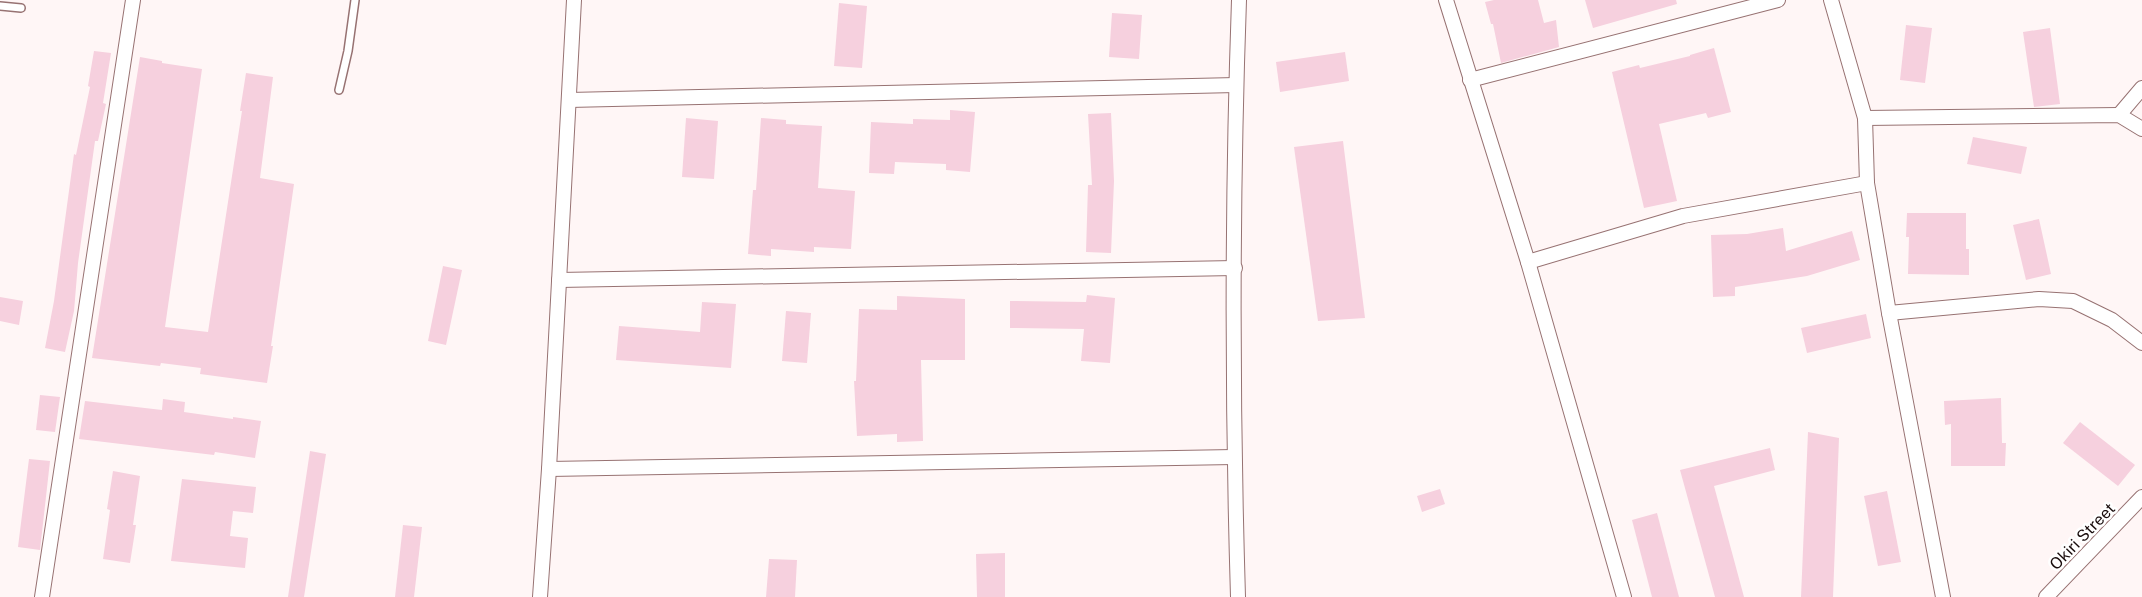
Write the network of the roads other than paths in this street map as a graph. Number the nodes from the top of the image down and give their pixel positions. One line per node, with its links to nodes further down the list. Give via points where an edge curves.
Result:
1 (133, 0): 27 (street)
2 (355, 0): 13 (lane)
3 (574, 0): 14 (street)
4 (1239, 0): 11 (street)
5 (1446, 0): 10 (street)
6 (1778, 0): 10 (street)
7 (1831, 0): 16 (street)
8 (0, 6): 9 (lane)
9 (21, 8)
10 (1470, 80): 19 (street)
11 (1236, 85): 14 (street); 20 (street)
12 (2142, 88): 15 (street)
13 (339, 90)
14 (569, 100): 21 (street)
15 (2119, 116): 16 (street); 17 (street)
16 (1864, 118): 18 (street)
17 (2142, 129)
18 (1867, 183): 19 (street, via 1683,216); 22 (street)
19 (1528, 262): 30 (street)
20 (1235, 268): 21 (street); 24 (street)
21 (559, 280): 25 (street)
22 (1889, 313): 23 (street, via 2040,299 2073,301 2112,320); 31 (street)
23 (2142, 343)
24 (1234, 457): 25 (street); 29 (street)
25 (549, 469): 28 (street)
26 (2142, 497): 32 (street, Okiri Street)
27 (42, 597)
28 (540, 597)
29 (1238, 597)
30 (1624, 597)
31 (1943, 597)
32 (2046, 597)

